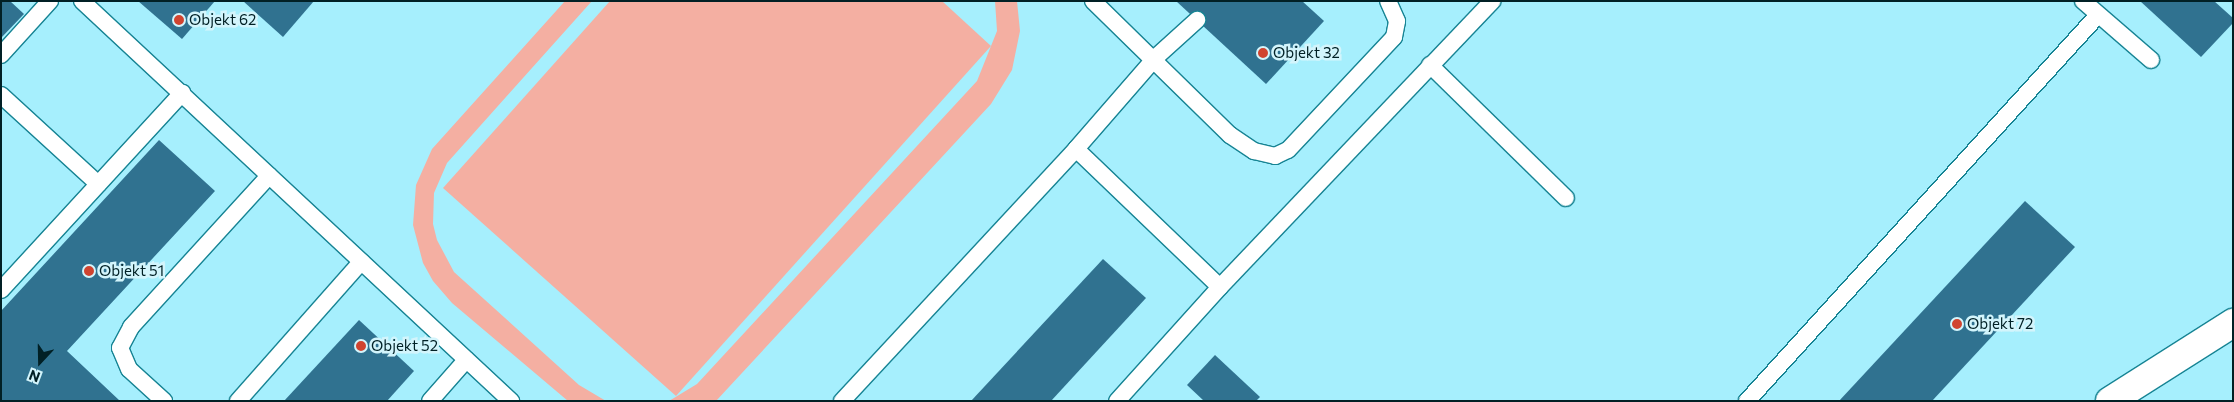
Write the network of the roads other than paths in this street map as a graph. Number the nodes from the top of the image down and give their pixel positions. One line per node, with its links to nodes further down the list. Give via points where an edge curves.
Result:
1 (50, 1): 9 (lane)
2 (82, 1): 13 (lane)
3 (1093, 1): 10 (lane)
4 (1388, 1): 10 (lane, via 1397,21 1394,37 1288,150 1275,156 1254,151 1230,135)
5 (1492, 1): 12 (lane)
6 (2083, 1): 7 (lane)
7 (2098, 15): 11 (lane); 30 (lane)
8 (1196, 20): 10 (lane)
9 (1, 55)
10 (1155, 58): 15 (lane)
11 (2151, 60)
12 (1430, 66): 18 (lane); 20 (lane)
13 (182, 93): 16 (lane); 17 (lane)
14 (1, 94): 17 (lane)
15 (1076, 149): 20 (lane); 28 (lane)
16 (269, 176): 19 (lane); 24 (lane, via 131,327 120,348 129,369)
17 (98, 184): 21 (lane)
18 (1566, 198)
19 (361, 262): 23 (lane); 25 (lane)
20 (1220, 287): 29 (lane)
21 (1, 290)
22 (2233, 323): 31 (street)
23 (466, 360): 26 (lane); 27 (lane)
24 (164, 401)
25 (238, 401)
26 (430, 401)
27 (511, 401)
28 (842, 401)
29 (1117, 401)
30 (1747, 401)
31 (2110, 401)

